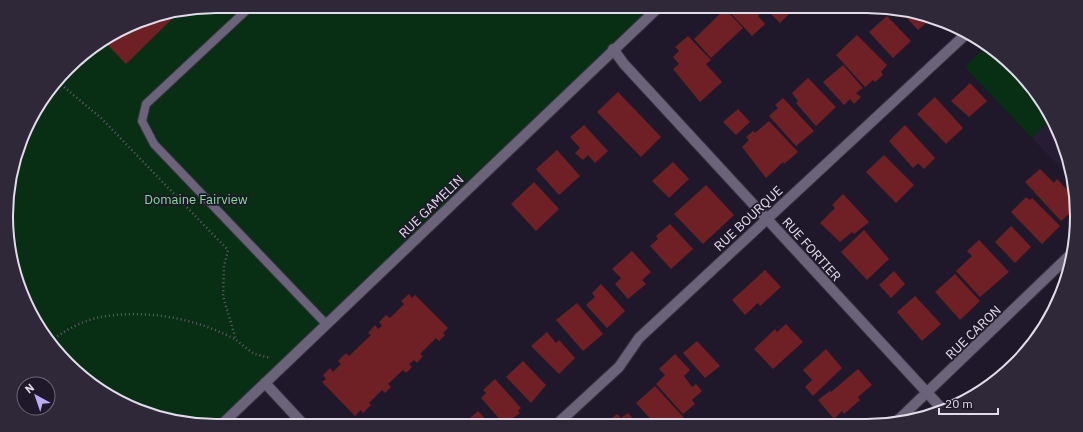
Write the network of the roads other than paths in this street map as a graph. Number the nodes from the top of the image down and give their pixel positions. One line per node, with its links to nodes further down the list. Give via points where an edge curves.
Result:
1 (244, 13): 7 (lane, via 146,104 142,121 154,144)
2 (652, 13): 4 (street, RUE GAMELIN)
3 (963, 37): 5 (street, RUE BOURQUE)
4 (613, 49): 5 (street, RUE FORTIER); 7 (street, RUE GAMELIN)
5 (767, 218): 9 (street, RUE FORTIER); 14 (street, RUE BOURQUE, via 639,338 619,368)
6 (1065, 260): 9 (street, RUE CARON)
7 (326, 324): 8 (street, RUE GAMELIN)
8 (266, 383): 12 (street, RUE GAMELIN); 13 (street)
9 (928, 393): 10 (street, RUE FORTIER); 11 (street, RUE CARON)
10 (939, 406)
11 (903, 416)
12 (227, 419)
13 (299, 419)
14 (563, 419)

